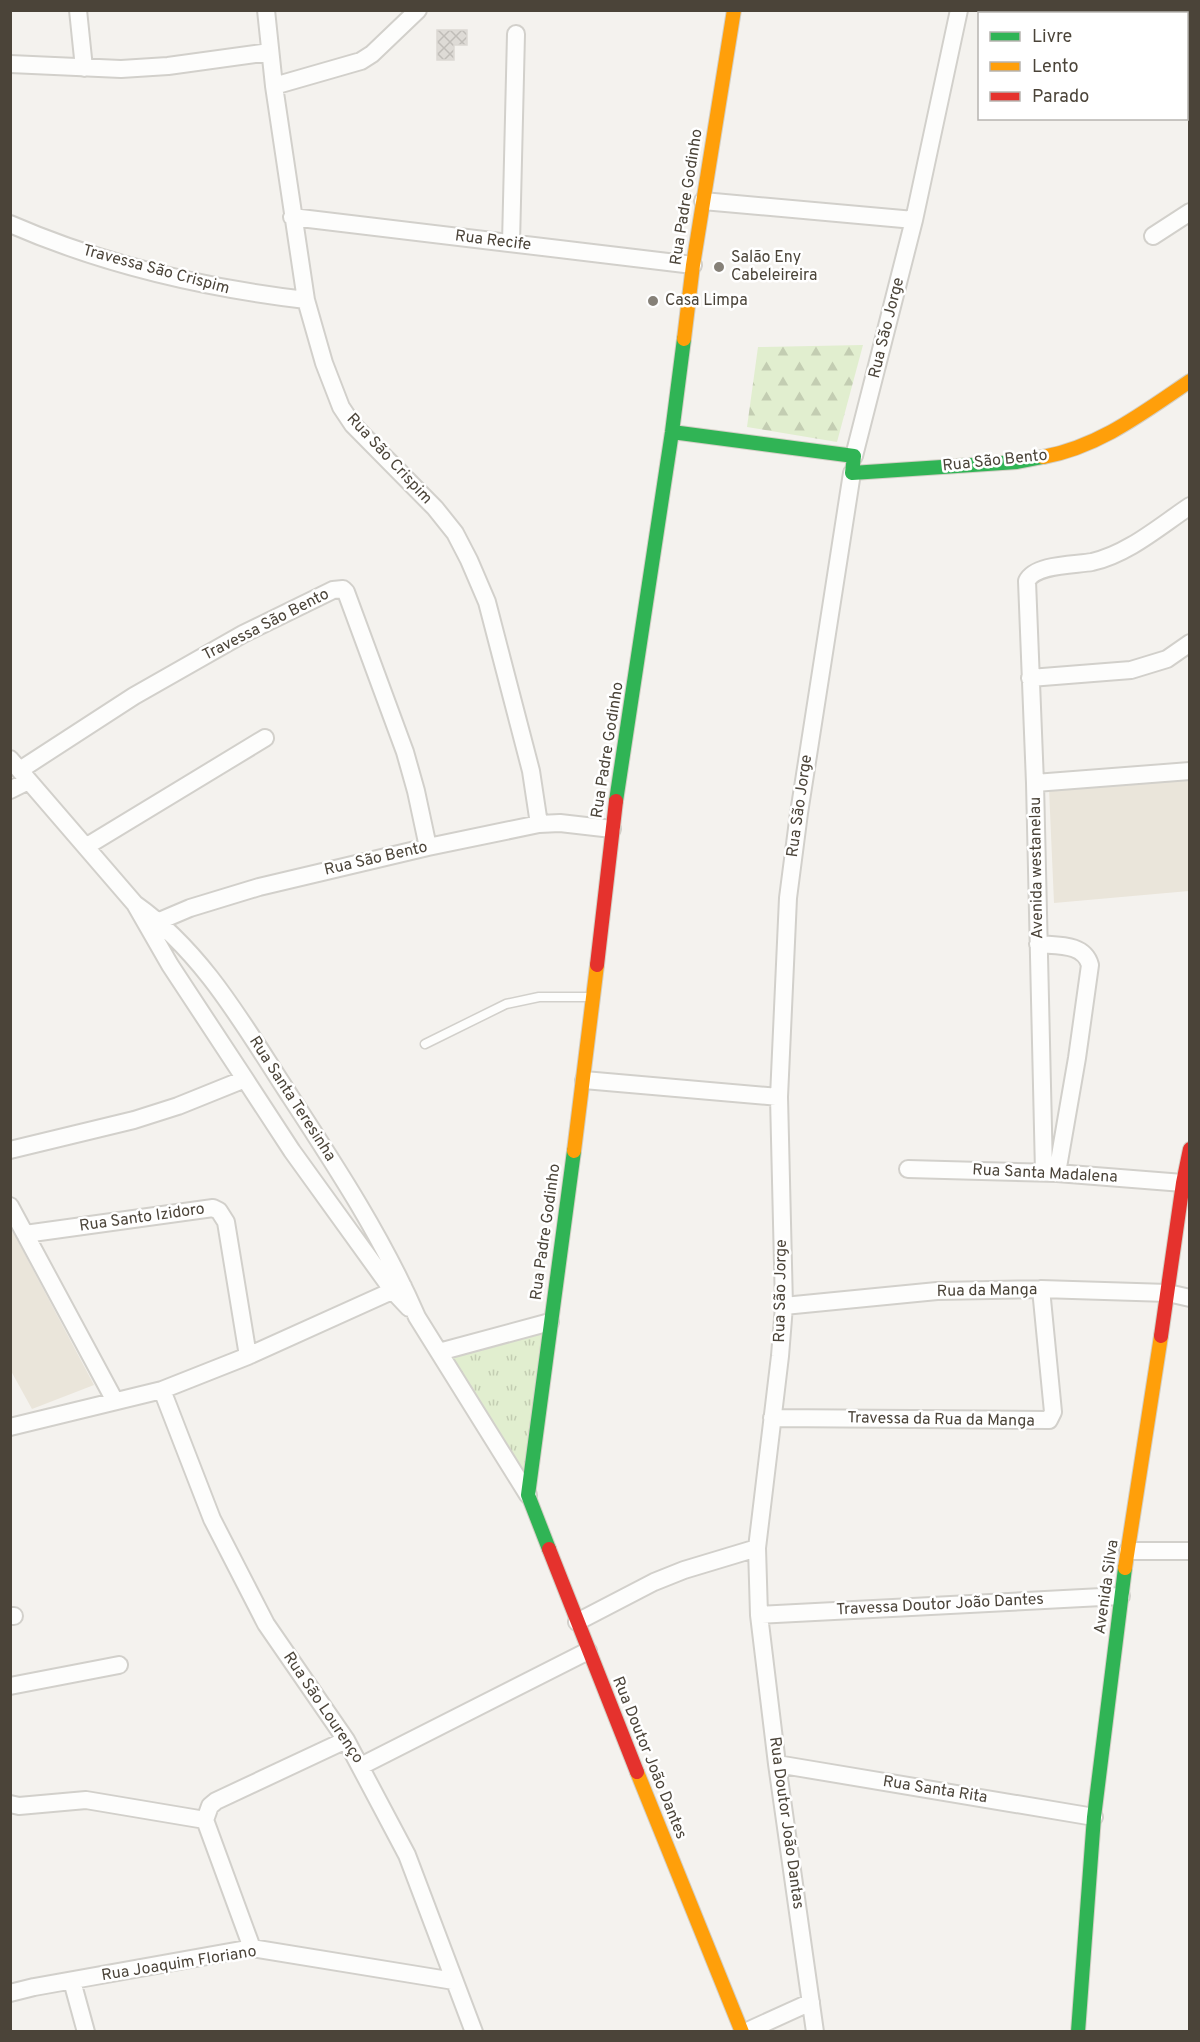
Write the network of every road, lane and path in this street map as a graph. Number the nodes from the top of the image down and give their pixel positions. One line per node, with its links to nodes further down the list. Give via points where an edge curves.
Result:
1 (78, 10): 9 (street)
2 (266, 10): 7 (street, Rua São Crispim)
3 (418, 10): 10 (street, via 361,61)
4 (734, 10): 11 (street, Rua Padre Godinho)
5 (959, 10): 14 (street, Rua São Jorge)
6 (516, 34): 17 (street)
7 (270, 52): 9 (street, via 168,66); 10 (street, Rua São Crispim)
8 (10, 64): 9 (street)
9 (84, 68)
10 (273, 87): 13 (street, Rua São Crispim)
11 (703, 201): 14 (street); 18 (street, Rua Padre Godinho)
12 (1190, 212): 16 (street)
13 (292, 218): 17 (street, Rua Recife); 19 (street, Rua São Crispim)
14 (914, 220): 22 (street, Rua São Jorge)
15 (10, 224): 19 (street, Travessa São Crispim, via 144,271 244,293)
16 (1153, 236)
17 (511, 243): 18 (street, Rua Recife)
18 (693, 265): 21 (street, Rua Padre Godinho)
19 (306, 300): 32 (street, Rua São Crispim, via 341,407 353,425 435,508 455,533 469,561 487,602 531,771)
20 (1190, 381): 23 (street, Rua São Bento, via 1118,429 1061,454 1017,462)
21 (672, 432): 22 (street); 33 (street, Rua Padre Godinho)
22 (854, 456): 23 (street, Rua São Jorge)
23 (852, 473): 42 (street, Rua São Jorge, via 788,898)
24 (1190, 506): 26 (street, Avenida westanelau, via 1114,555 1039,570 1029,576)
25 (1190, 643): 26 (street, via 1167,659 1131,670)
26 (1030, 678): 30 (street, Avenida westanelau)
27 (265, 738): 34 (street)
28 (19, 770): 31 (street); 34 (street, Rua Santa Teresinha); 35 (street, Travessa São Bento, via 134,696 243,634 333,590 343,589 405,752)
29 (1190, 771): 30 (street)
30 (1035, 783): 37 (street, Avenida westanelau)
31 (10, 790)
32 (539, 824): 33 (street, Rua São Bento); 35 (street, Rua São Bento)
33 (612, 829): 38 (street, Rua Padre Godinho)
34 (87, 846): 36 (street, Rua Santa Teresinha)
35 (428, 846): 36 (street, Rua São Bento, via 259,887)
36 (153, 924): 40 (street, Rua Santa Teresinha); 50 (street, Rua Santa Teresinha, via 189,950 238,1018 340,1172 376,1235)
37 (1038, 944): 46 (street, Avenida westanelau); 46 (street, via 1076,948 1089,958 1090,965 1077,1058)
38 (593, 997): 39 (lane, via 539,998 506,1004); 41 (street, Rua Padre Godinho)
39 (425, 1044)
40 (245, 1079): 44 (street, via 134,1120); 50 (street, Rua Santa Teresinha, via 299,1160)
41 (584, 1080): 42 (street); 55 (street, Rua Padre Godinho)
42 (779, 1097): 54 (street, Rua São Jorge)
43 (1190, 1149): 47 (street, Avenida Silva)
44 (10, 1150)
45 (908, 1169): 46 (street, Rua Santa Madalena)
46 (1050, 1173): 47 (street, Rua Santa Madalena)
47 (1183, 1183): 52 (street, Avenida Silva)
48 (10, 1206): 49 (street)
49 (25, 1234): 57 (street, Rua Santo Izidoro, via 213,1208 219,1211 226,1222); 59 (street)
50 (398, 1289): 56 (street, Rua Santa Teresinha); 57 (street)
51 (1041, 1290): 52 (street, Rua da Manga); 54 (street, Rua da Manga, via 937,1291); 60 (street, Travessa da Rua da Manga, via 1053,1412 1049,1420)
52 (1168, 1293): 53 (street, Rua da Manga); 64 (street, Avenida Silva)
53 (1190, 1298)
54 (784, 1306): 60 (street, Rua São Jorge)
55 (550, 1322): 56 (street); 62 (street, Rua Padre Godinho)
56 (439, 1352): 62 (street, Rua Santa Teresinha)
57 (248, 1356): 58 (street)
58 (162, 1390): 59 (street); 72 (street, Rua São Lourenço, via 212,1519 266,1624)
59 (115, 1401): 61 (street)
60 (772, 1418): 63 (street, Rua São Jorge)
61 (10, 1427)
62 (528, 1496): 68 (street, Rua Doutor João Dantes)
63 (757, 1548): 67 (street, Rua São Jorge); 68 (street, via 654,1582)
64 (1128, 1551): 65 (street); 66 (street, Avenida Silva)
65 (1190, 1551)
66 (1121, 1596): 67 (street, Travessa Doutor João Dantes); 76 (street, Avenida Silva)
67 (759, 1615): 73 (street, Rua Doutor João Dantas)
68 (577, 1622): 69 (street, Rua Doutor João Dantes)
69 (588, 1651): 74 (street); 85 (street, Rua Doutor João Dantes)
70 (119, 1665): 71 (street)
71 (10, 1686)
72 (346, 1740): 74 (street, Rua São Lourenço); 77 (street, via 216,1801)
73 (777, 1764): 76 (street, Rua Santa Rita); 82 (street, Rua Doutor João Dantas)
74 (361, 1766): 80 (street, Rua São Lourenço, via 407,1855)
75 (10, 1804): 77 (street, via 86,1800)
76 (1094, 1816): 87 (street, Avenida Silva)
77 (205, 1820): 78 (street)
78 (252, 1948): 79 (street, Rua Joaquim Floriano); 80 (street, Rua Joaquim Floriano)
79 (72, 1981): 81 (street, Rua Joaquim Floriano); 83 (street)
80 (454, 1981): 84 (street, Rua São Lourenço)
81 (10, 1994)
82 (811, 2002): 85 (street); 86 (street, Rua Doutor João Dantas)
83 (86, 2031)
84 (474, 2031)
85 (744, 2031)
86 (815, 2031)
87 (1078, 2031)

